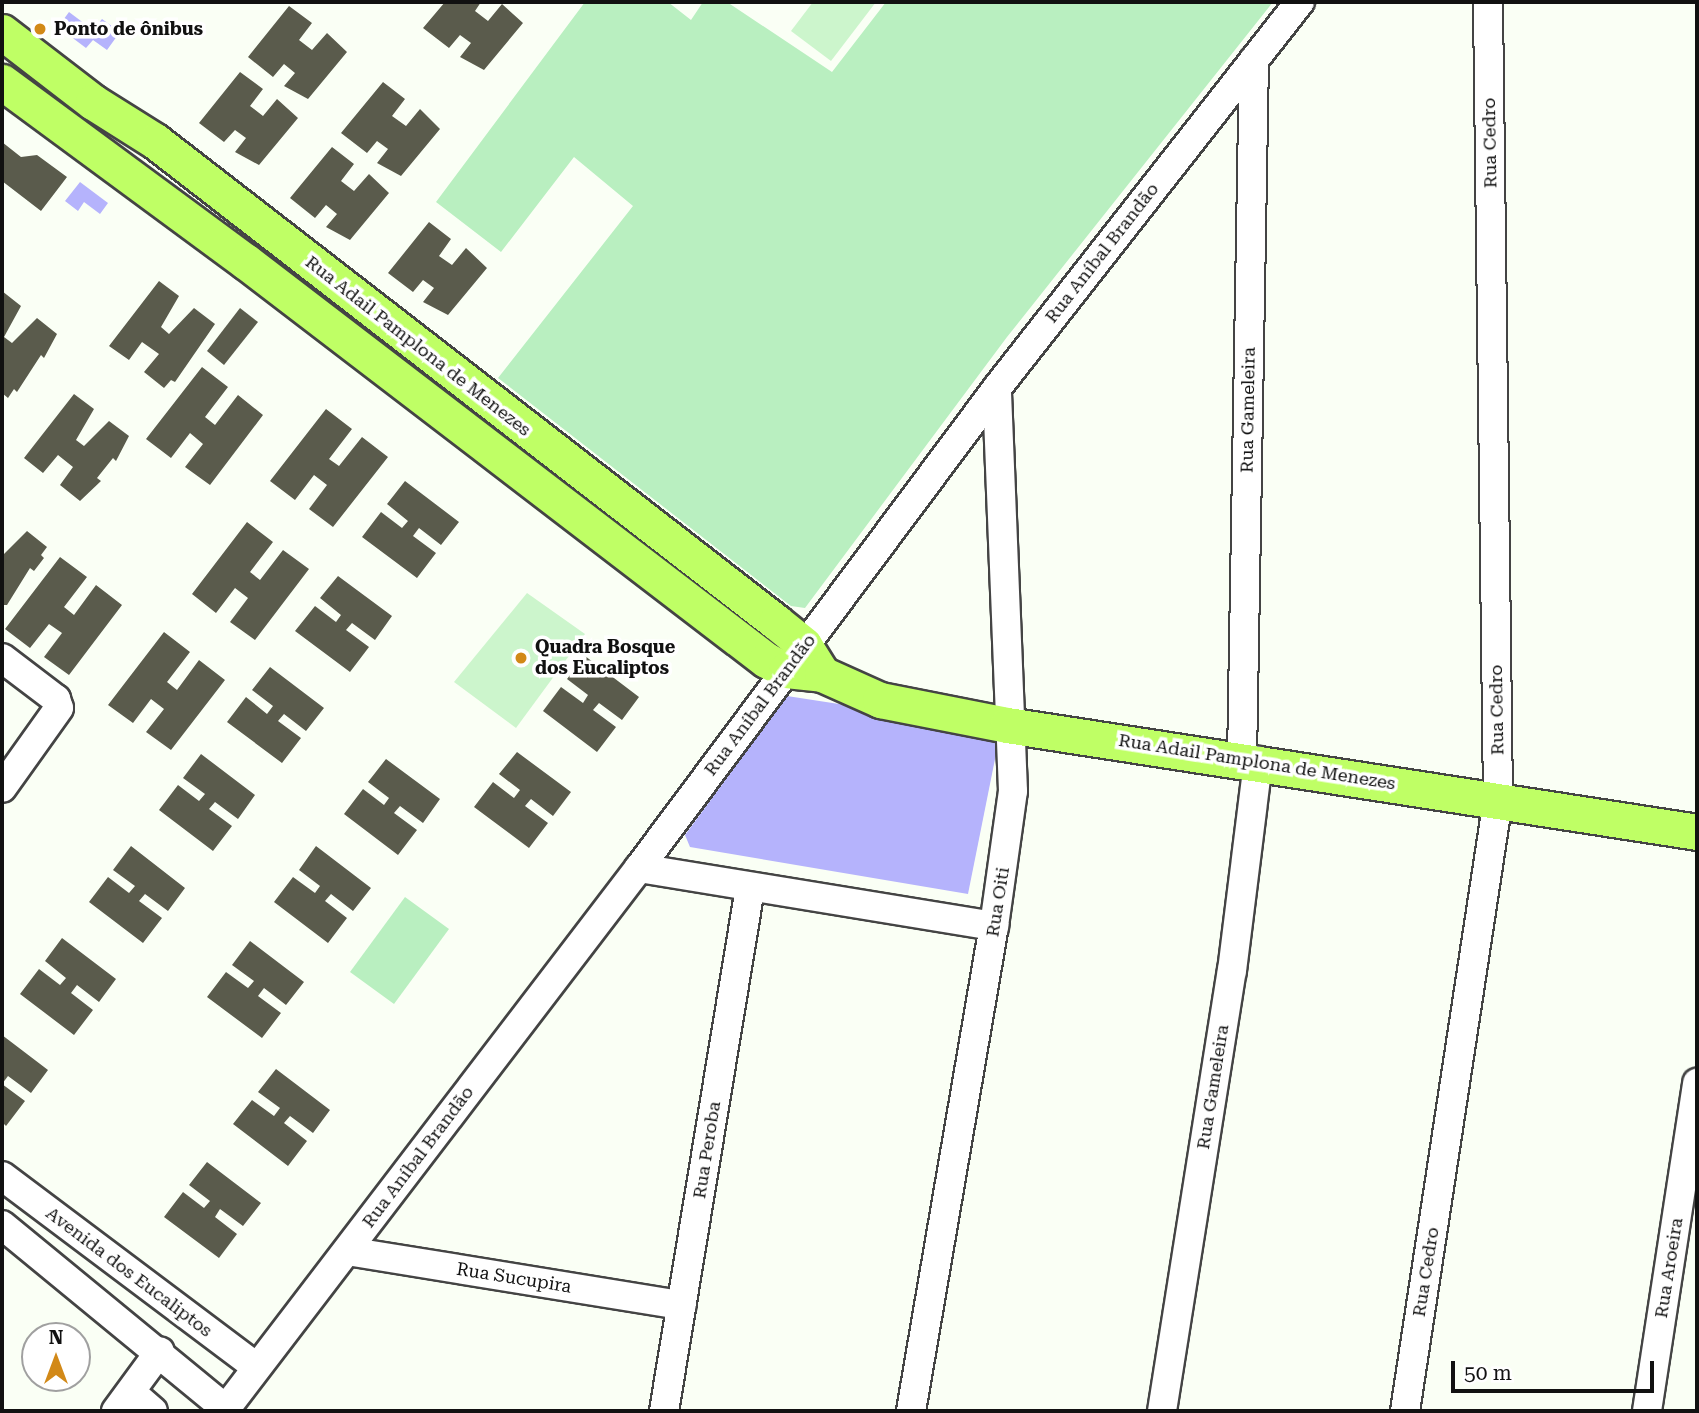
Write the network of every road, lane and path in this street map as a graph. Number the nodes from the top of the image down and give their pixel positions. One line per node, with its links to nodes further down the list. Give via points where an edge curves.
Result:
1 (1300, 2): 4 (street, Rua Aníbal Brandão)
2 (1489, 2): 18 (street, Rua Cedro)
3 (2, 32): 6 (main road, Rua Adail Pamplona de Menezes)
4 (1254, 60): 8 (street, Rua Aníbal Brandão); 16 (street, Rua Gameleira)
5 (2, 82): 7 (main road, Rua Adail Pamplona de Menezes)
6 (268, 229): 7 (main road); 10 (main road, Rua Adail Pamplona de Menezes)
7 (245, 261): 9 (main road, Rua Adail Pamplona de Menezes)
8 (997, 388): 14 (street, Rua Aníbal Brandão); 15 (street, Rua Oiti)
9 (436, 407): 10 (main road, via 453,408 476,426 484,425); 11 (main road, Rua Adail Pamplona de Menezes)
10 (500, 410): 12 (main road, Rua Adail Pamplona de Menezes)
11 (514, 467): 12 (main road, via 524,453 533,451 565,469); 14 (main road, Rua Adail Pamplona de Menezes, via 766,660)
12 (578, 469): 14 (main road, Rua Adail Pamplona de Menezes)
13 (2, 658): 17 (street, via 56,699 59,713)
14 (804, 663): 15 (main road, Rua Adail Pamplona de Menezes, via 880,700); 20 (street, Rua Aníbal Brandão)
15 (1007, 725): 16 (main road, Rua Adail Pamplona de Menezes); 22 (street, Rua Oiti, via 1013,791)
16 (1250, 761): 18 (main road, Rua Adail Pamplona de Menezes); 35 (street, Rua Gameleira, via 1232,971)
17 (2, 788)
18 (1498, 800): 19 (main road, Rua Adail Pamplona de Menezes); 36 (street, Rua Cedro)
19 (1697, 832)
20 (639, 868): 21 (street); 26 (street, Rua Aníbal Brandão)
21 (750, 888): 22 (street); 27 (street, Rua Peroba)
22 (994, 926): 34 (street, Rua Oiti)
23 (1697, 1083): 37 (street, Rua Aroeira)
24 (2, 1176): 29 (street, Avenida dos Eucaliptos)
25 (2, 1225): 28 (street)
26 (347, 1251): 27 (street, Rua Sucupira); 29 (street, Rua Aníbal Brandão)
27 (682, 1305): 33 (street, Rua Peroba)
28 (160, 1351): 30 (street); 31 (street)
29 (256, 1367): 31 (street, Rua Aníbal Brandão)
30 (123, 1401): 32 (street)
31 (225, 1410)
32 (153, 1411)
33 (664, 1411)
34 (911, 1411)
35 (1162, 1411)
36 (1405, 1411)
37 (1647, 1411)

